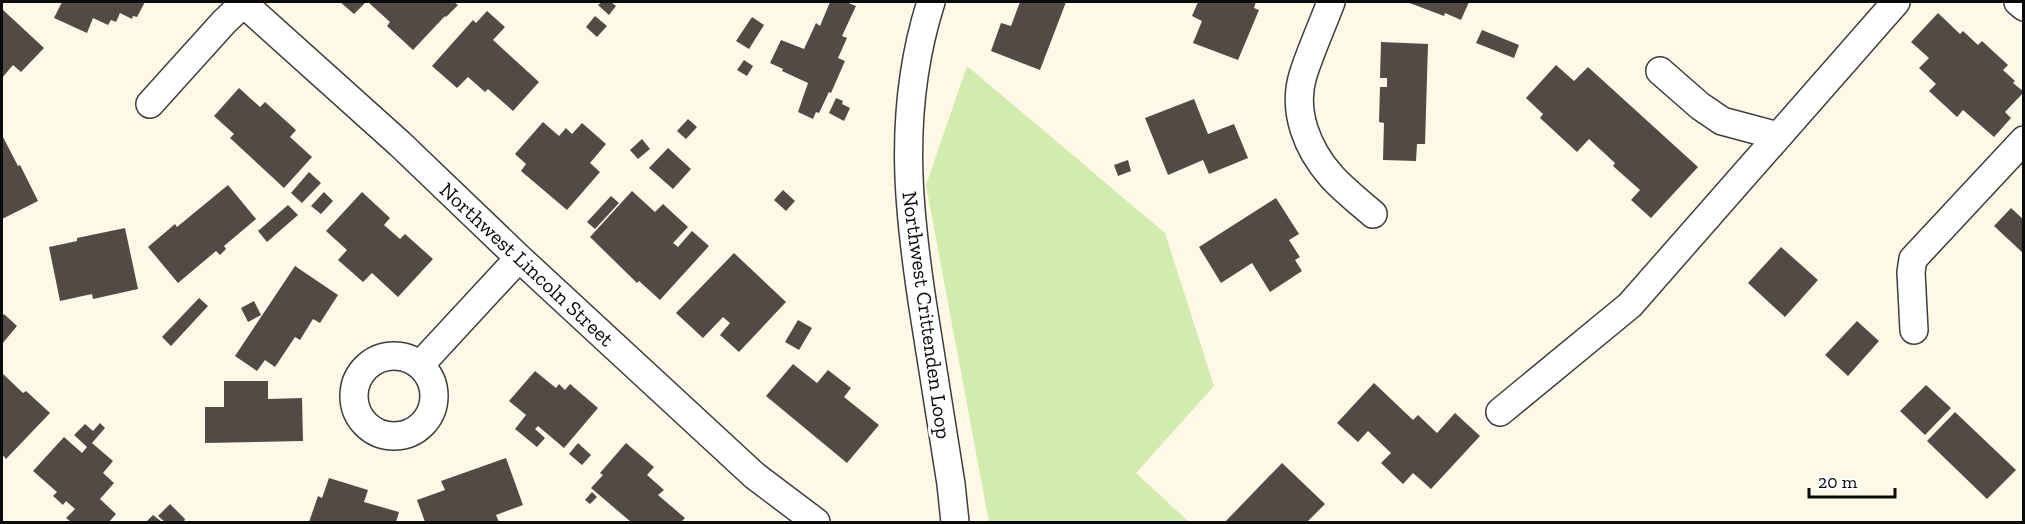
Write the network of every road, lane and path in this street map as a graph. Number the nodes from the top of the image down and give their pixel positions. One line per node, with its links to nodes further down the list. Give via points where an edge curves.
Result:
1 (243, 2): 8 (street); 12 (street, Northwest Lincoln Street)
2 (931, 2): 17 (street, Northwest Crittenden Loop, via 912,86 909,188 914,251)
3 (1331, 2): 11 (street, via 1303,76 1300,116 1306,134 1332,176)
4 (1896, 2): 9 (street)
5 (2018, 2): 6 (street)
6 (2024, 7)
7 (1660, 71): 9 (street, via 1722,121)
8 (150, 104)
9 (1778, 136): 15 (street, via 1630,305)
10 (2024, 140): 13 (street, via 1913,259)
11 (1373, 214)
12 (519, 258): 14 (street); 16 (street, Northwest Lincoln Street, via 755,476)
13 (1914, 330)
14 (420, 365)
15 (1500, 412)
16 (816, 522)
17 (955, 522)

